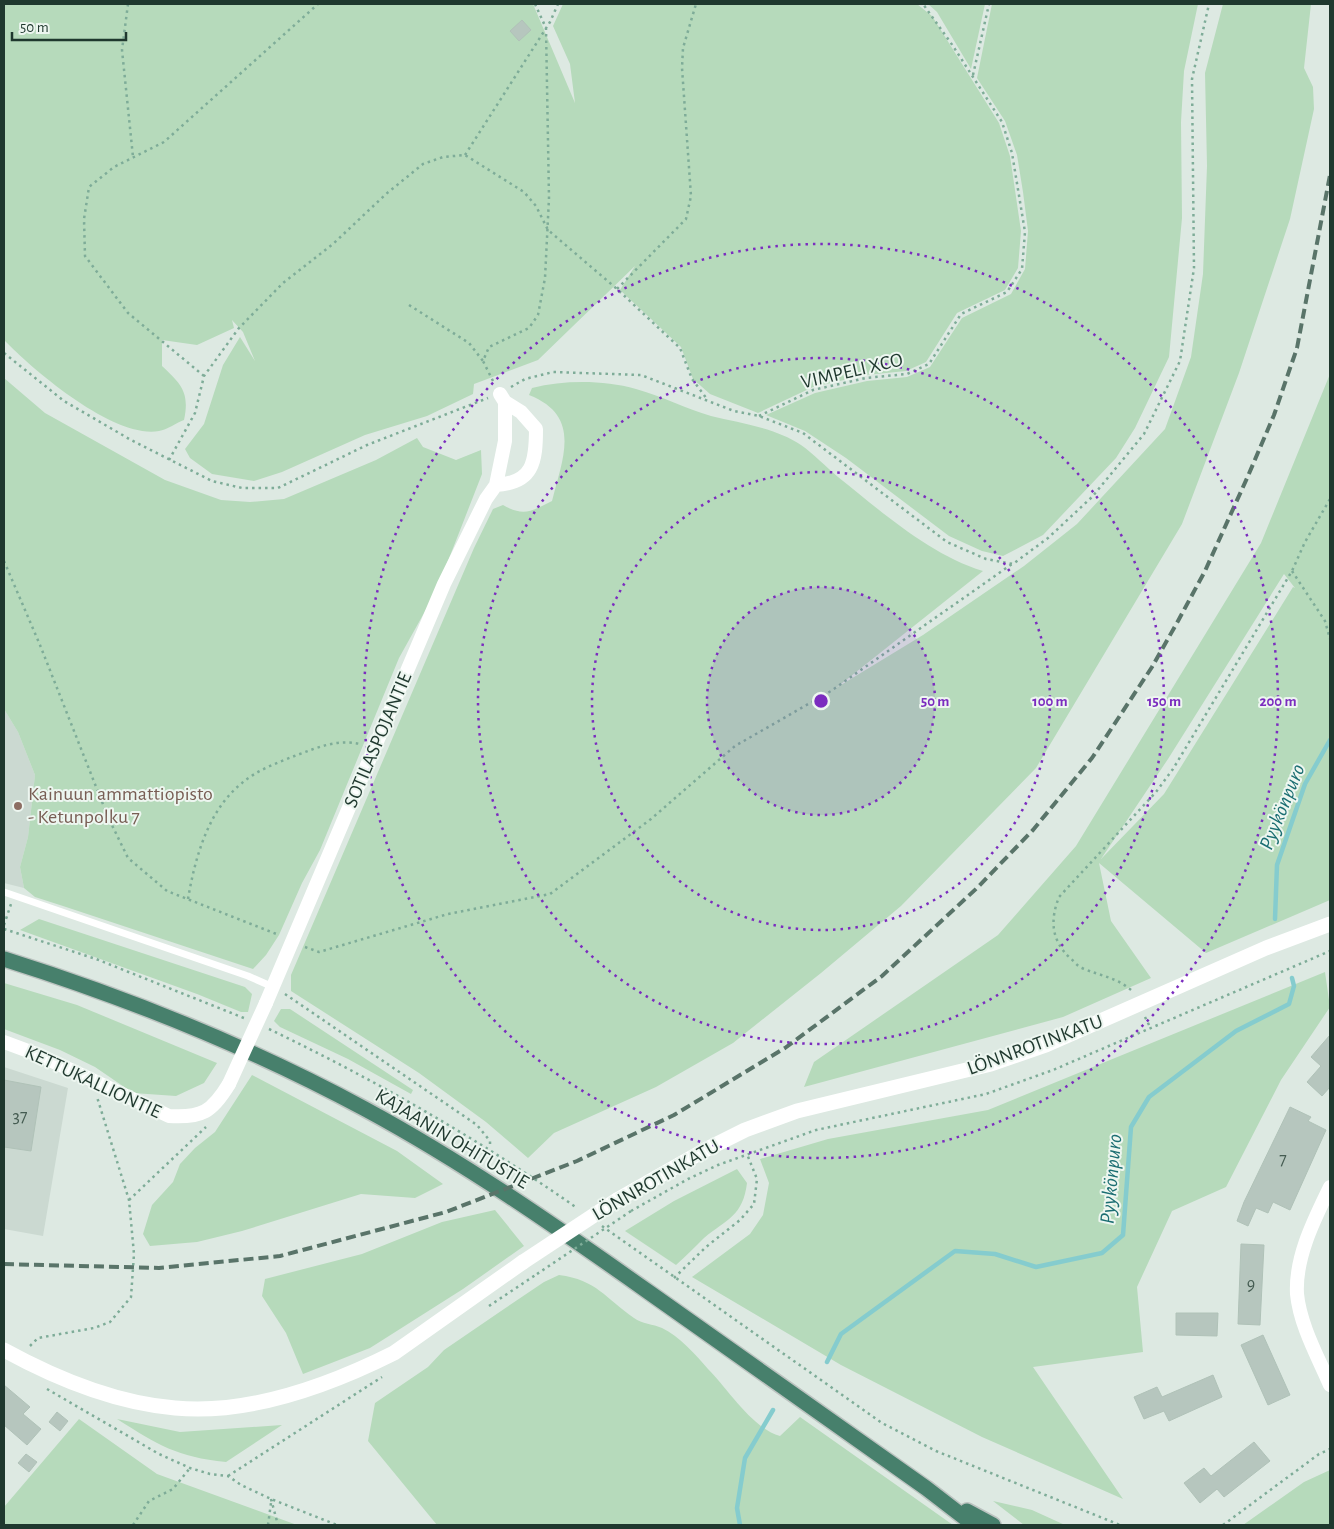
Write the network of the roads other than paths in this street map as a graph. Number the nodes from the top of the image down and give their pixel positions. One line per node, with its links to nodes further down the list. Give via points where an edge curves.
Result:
1 (496, 485): 1 (street, SOTILASPOJANTIE, via 505,441 503,398 536,429 536,446 530,470 514,484); 5 (street, SOTILASPOJANTIE, via 444,584)
2 (4, 892): 5 (lane)
3 (1330, 924): 9 (street, LÖNNROTINKATU, bridge, via 1266,948 1028,1051 956,1074 797,1111 745,1130 617,1200 394,1353 294,1395 229,1406 176,1408 133,1402 62,1378)
4 (4, 959): 11 (highway, KAJAANIN OHITUSTIE, via 187,1024 265,1059 429,1146 510,1197)
5 (273, 987): 7 (street, SOTILASPOJANTIE, bridge)
6 (4, 1042): 7 (street, KETTUKALLIONTIE, via 91,1078 158,1113 190,1118 207,1112)
7 (229, 1084)
8 (1330, 1187): 10 (street, via 1304,1246 1298,1270 1303,1319)
9 (4, 1350)
10 (1330, 1385)
11 (926, 1488): 12 (highway); 13 (highway)
12 (974, 1525)
13 (993, 1525)

